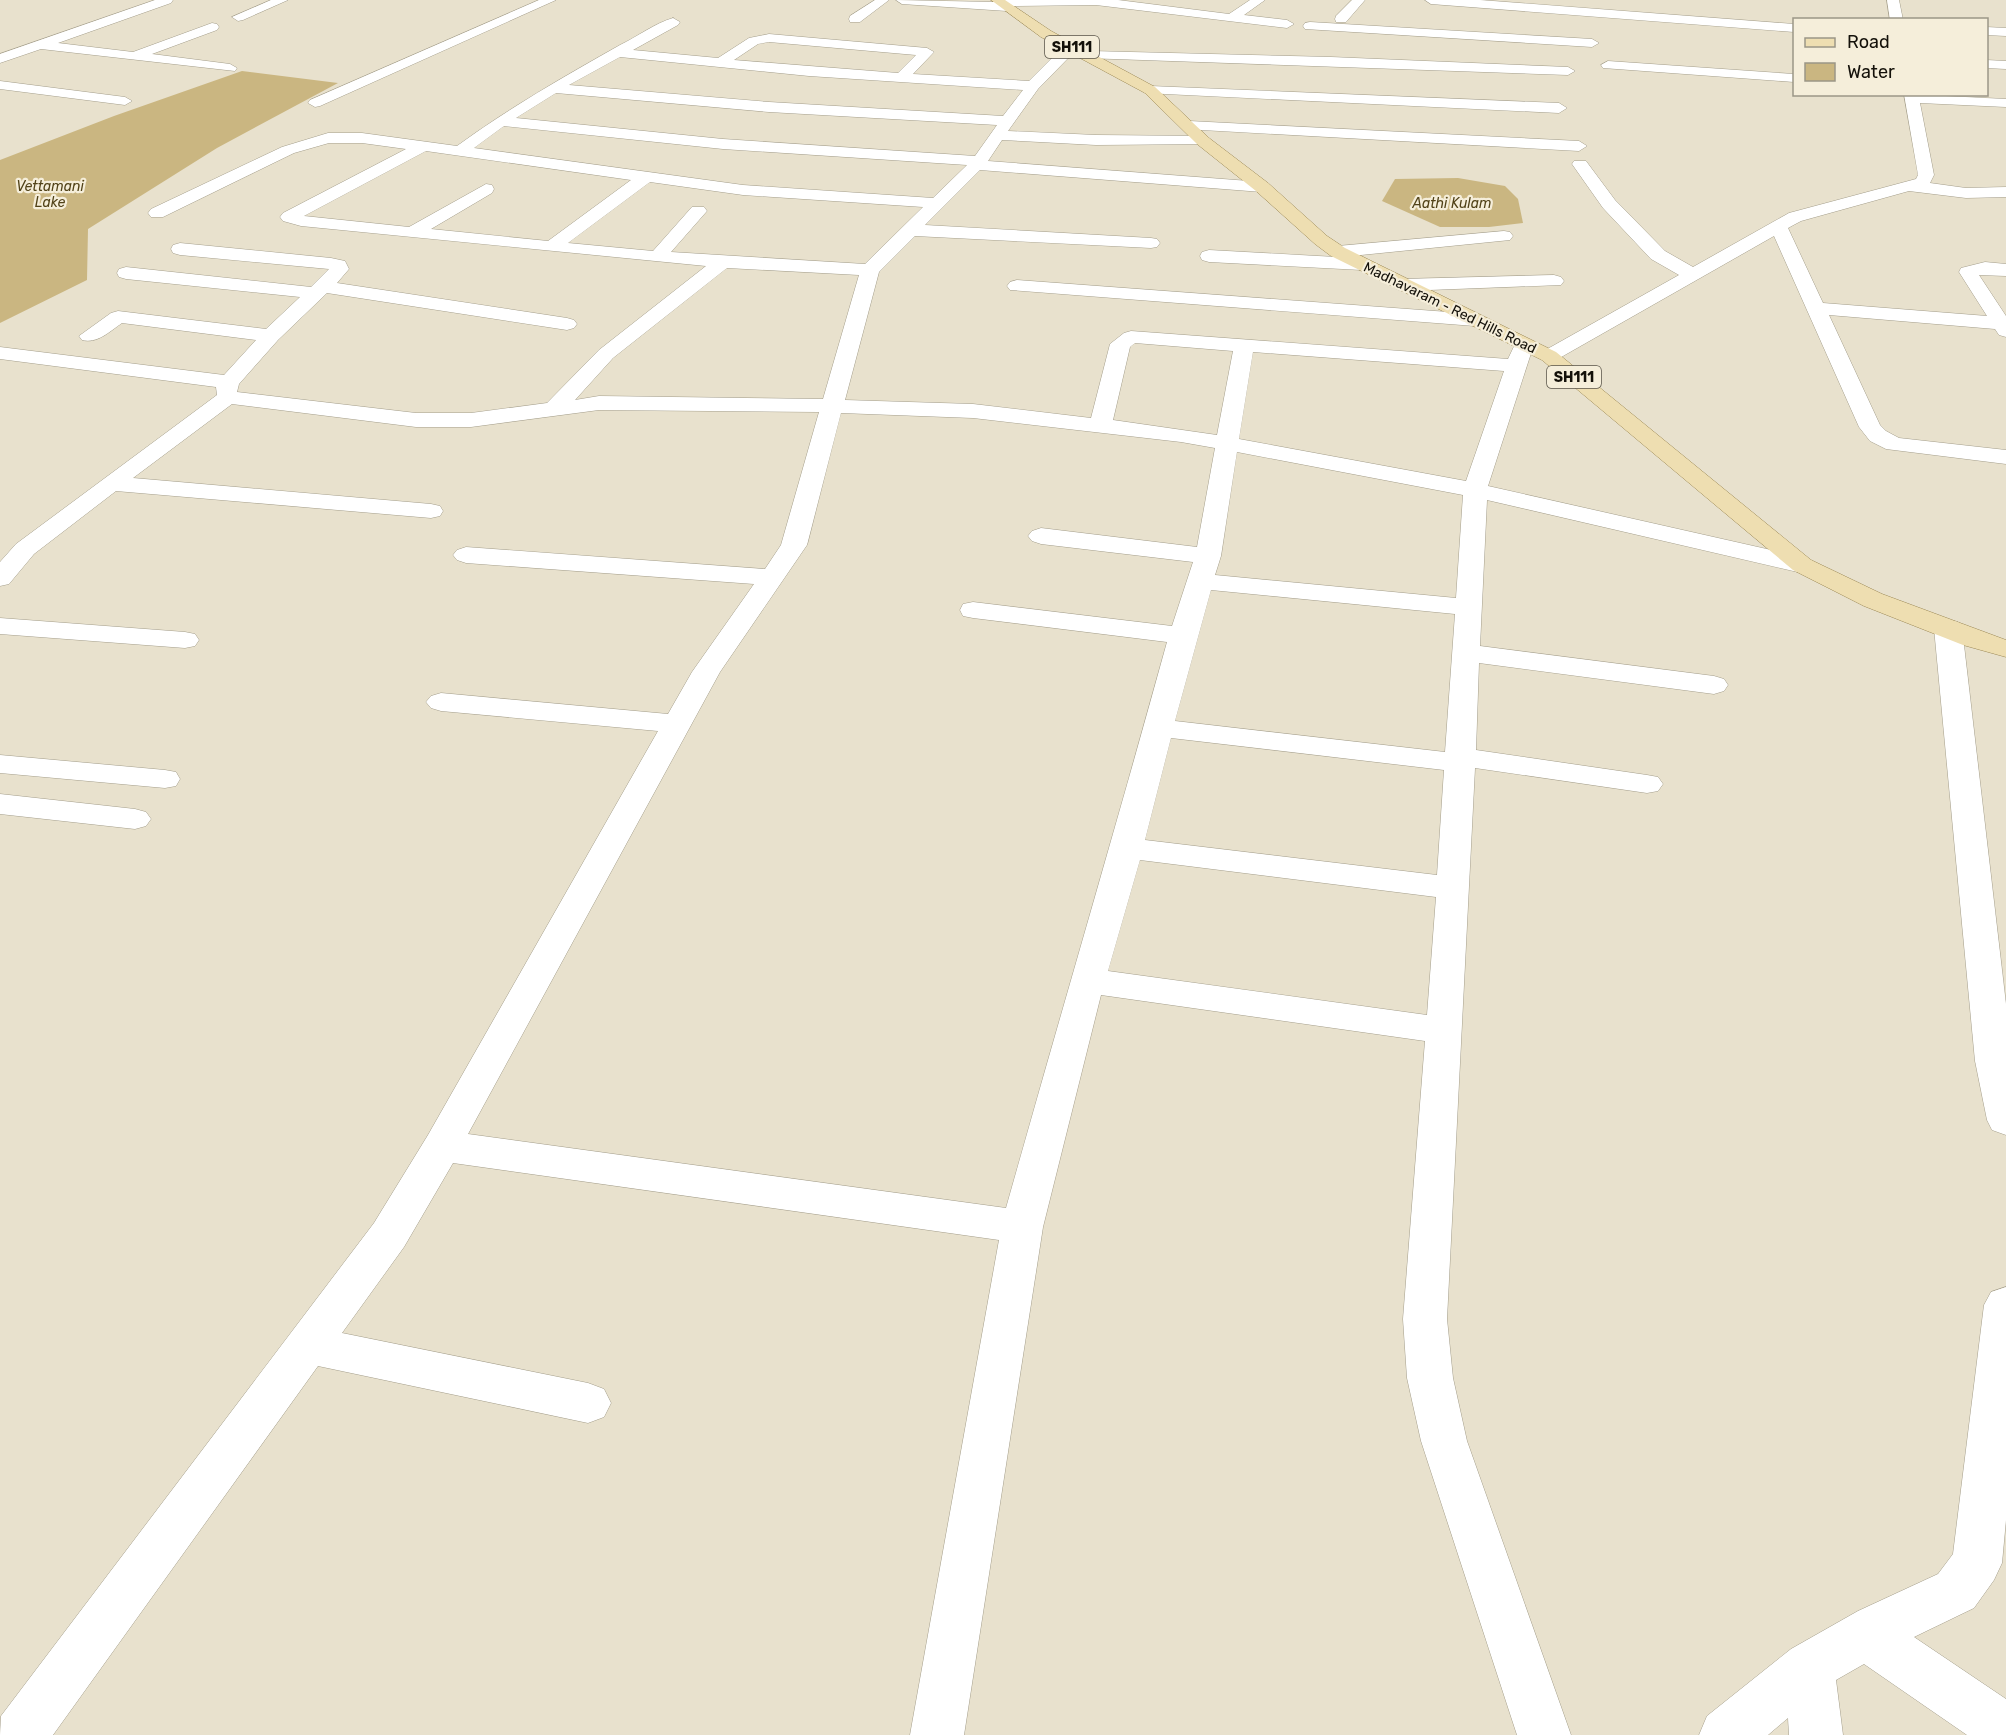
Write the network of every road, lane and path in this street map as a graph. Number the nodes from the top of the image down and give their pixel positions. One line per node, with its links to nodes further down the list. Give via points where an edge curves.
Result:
1 (167, 0): 25 (street)
2 (282, 0): 11 (street)
3 (550, 0): 48 (street)
4 (883, 0): 14 (street)
5 (902, 0): 10 (street)
6 (1259, 0): 12 (street)
7 (1359, 0): 17 (street)
8 (1431, 0): 20 (street)
9 (1893, 0): 13 (street)
10 (1001, 4): 12 (street, via 1096,1); 26 (main road, Madhavaram - Red Hills Road / SH111)
11 (238, 16)
12 (1232, 18): 16 (street)
13 (1897, 18)
14 (855, 19)
15 (674, 22): 28 (street)
16 (1287, 24)
17 (1346, 24): 18 (street); 24 (street); 32 (street)
18 (1310, 26)
19 (212, 27): 29 (street)
20 (1793, 28)
21 (1988, 31): 22 (street)
22 (2006, 32)
23 (130, 40): 27 (street)
24 (1592, 44)
25 (40, 45): 27 (street); 31 (street)
26 (1071, 47): 30 (main road, Madhavaram - Red Hills Road / SH111); 43 (street)
27 (96, 52): 29 (street)
28 (615, 52): 33 (street); 44 (street)
29 (133, 56): 37 (street)
30 (1090, 56): 32 (street); 45 (main road, Madhavaram - Red Hills Road / SH111)
31 (0, 59)
32 (1331, 62): 38 (street)
33 (719, 64): 39 (street); 40 (street, via 754,41 769,38 927,52)
34 (1988, 64): 36 (street)
35 (1608, 65): 41 (street)
36 (2006, 65)
37 (230, 68)
38 (1568, 71)
39 (809, 72): 40 (street); 50 (street)
40 (902, 77): 43 (street)
41 (1793, 78)
42 (0, 85): 47 (street)
43 (1033, 86): 53 (street)
44 (554, 88): 50 (street); 52 (street)
45 (1150, 90): 51 (street); 54 (main road, Madhavaram - Red Hills Road / SH111)
46 (1911, 96): 49 (street); 60 (street, via 1926,175 1922,182)
47 (124, 101)
48 (315, 103)
49 (2006, 104)
50 (769, 107): 53 (street); 55 (street)
51 (1559, 108)
52 (501, 121): 55 (street); 57 (street)
53 (1003, 128): 54 (street, via 1096,140); 58 (street)
54 (1196, 133): 61 (main road, Madhavaram - Red Hills Road / SH111); 83 (street, via 1580,155 1609,204 1658,255)
55 (723, 144): 58 (street)
56 (426, 145): 57 (street); 66 (street, via 346,137 309,142); 69 (street, via 289,217)
57 (462, 150): 59 (street)
58 (978, 163): 61 (street); 64 (street)
59 (646, 177): 64 (street, via 743,190); 74 (street)
60 (1911, 186): 63 (street, via 1966,193); 67 (street, via 1795,217)
61 (1262, 187): 73 (main road, Madhavaram - Red Hills Road / SH111)
62 (486, 189): 69 (street)
63 (2006, 192)
64 (938, 203): 68 (street)
65 (698, 211): 77 (street)
66 (157, 213)
67 (1778, 226): 83 (street); 88 (street)
68 (912, 231): 72 (street); 80 (street)
69 (412, 232): 74 (street)
70 (1503, 236): 73 (street)
71 (1297, 240): 73 (street)
72 (1151, 243)
73 (1329, 246): 79 (main road, Madhavaram - Red Hills Road / SH111)
74 (551, 247): 77 (street)
75 (180, 249): 87 (street, via 338,265 340,269)
76 (1209, 255): 79 (street)
77 (657, 257): 78 (street)
78 (721, 263): 80 (street); 101 (street, via 606,354)
79 (1362, 264): 85 (main road, Madhavaram - Red Hills Road / SH111)
80 (870, 270): 100 (street)
81 (2006, 270): 91 (street, via 1985,268 1968,272)
82 (126, 273): 87 (street)
83 (1691, 274): 97 (street)
84 (1554, 281): 85 (street)
85 (1403, 285): 89 (main road, Madhavaram - Red Hills Road / SH111)
86 (1017, 286): 89 (street)
87 (318, 289): 90 (street); 93 (street)
88 (1815, 309): 91 (street); 104 (street, via 1870,427 1878,436 1894,444)
89 (1475, 320): 94 (main road, Madhavaram - Red Hills Road / SH111)
90 (567, 324)
91 (2004, 326)
92 (89, 336): 93 (street, via 118,317)
93 (271, 336): 99 (street)
94 (1524, 344): 97 (main road, Madhavaram - Red Hills Road / SH111); 98 (street)
95 (1244, 346): 98 (street); 102 (street, via 1125,340 1120,344); 103 (street)
96 (0, 353): 99 (street)
97 (1549, 356): 111 (main road, Madhavaram - Red Hills Road / SH111)
98 (1517, 366): 106 (street)
99 (228, 390): 101 (street, via 436,421); 105 (street)
100 (832, 406): 101 (street, via 599,403); 102 (street, via 973,411); 112 (street, via 794,545)
101 (554, 410)
102 (1100, 426): 103 (street)
103 (1226, 443): 106 (street); 110 (street)
104 (2006, 457)
105 (111, 483): 107 (street); 113 (street, via 25,549)
106 (1475, 490): 111 (street); 115 (street)
107 (431, 511)
108 (1041, 536): 110 (street)
109 (466, 555): 112 (street)
110 (1208, 556): 114 (street)
111 (1802, 565): 118 (main road, Madhavaram - Red Hills Road / SH111, via 1873,600)
112 (772, 577): 125 (street, via 706,672)
113 (0, 578)
114 (1199, 581): 115 (street); 119 (street)
115 (1468, 607): 122 (street)
116 (973, 610): 119 (street)
117 (0, 626): 120 (street)
118 (1948, 628): 121 (main road, Madhavaram - Red Hills Road / SH111); 137 (street, via 1994,1061)
119 (1184, 636): 126 (street)
120 (185, 640)
121 (2006, 649)
122 (1466, 653): 123 (street); 127 (street)
123 (1714, 685)
124 (441, 702): 125 (street)
125 (677, 724): 139 (street)
126 (1159, 728): 127 (street); 133 (street)
127 (1460, 760): 130 (street); 134 (street)
128 (0, 764): 129 (street)
129 (165, 779)
130 (1647, 784)
131 (0, 804): 132 (street)
132 (135, 819)
133 (1127, 848): 134 (street); 135 (street)
134 (1452, 888): 136 (street)
135 (1087, 981): 136 (street); 140 (street)
136 (1444, 1030): 149 (street, via 1425,1319 1430,1378 1444,1441)
137 (2006, 1114): 138 (street)
138 (2006, 1120)
139 (442, 1146): 140 (street); 142 (street, via 389,1235)
140 (1022, 1227): 148 (street)
141 (2006, 1305): 144 (street, via 1977,1563 1956,1591)
142 (309, 1346): 143 (street); 147 (street)
143 (588, 1403)
144 (1865, 1635): 145 (street); 146 (street)
145 (1809, 1667): 150 (street); 151 (street)
146 (2006, 1730)
147 (20, 1735)
148 (937, 1735)
149 (1544, 1735)
150 (1726, 1735)
151 (1816, 1735)

